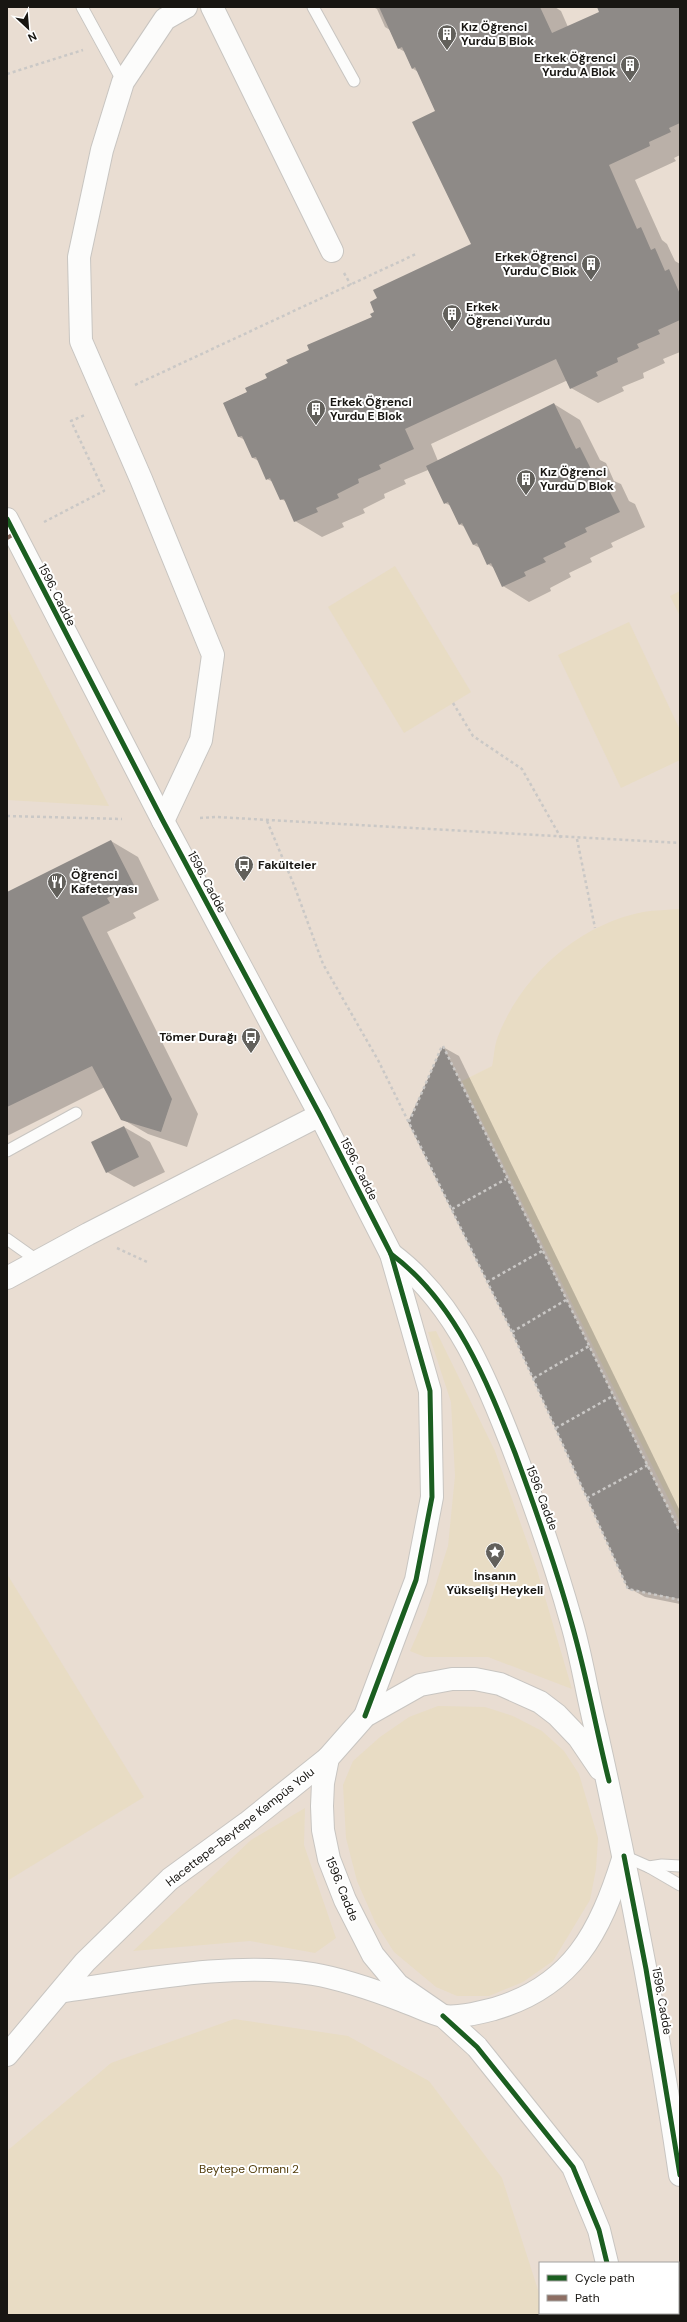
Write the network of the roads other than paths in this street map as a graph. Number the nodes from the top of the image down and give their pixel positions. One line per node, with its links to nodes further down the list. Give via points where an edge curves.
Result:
1 (82, 7): 6 (lane)
2 (186, 7): 6 (street, via 166,19)
3 (212, 7): 7 (street)
4 (313, 7): 5 (lane)
5 (354, 81)
6 (123, 82): 9 (street, via 102,150 80,257 81,341 213,655 201,740)
7 (332, 251)
8 (10, 531): 9 (street, 1596. Cadde)
9 (163, 821): 11 (street, 1596. Cadde)
10 (76, 1113): 12 (lane)
11 (320, 1116): 14 (street, 1596. Cadde); 15 (street)
12 (7, 1151)
13 (7, 1240): 15 (lane)
14 (391, 1254): 17 (street, 1596. Cadde, via 430,1391 432,1497 416,1580); 19 (street, 1596. Cadde, via 412,1269 447,1313 482,1372 547,1539 573,1626)
15 (38, 1261): 16 (street)
16 (7, 1278)
17 (365, 1716): 18 (street, 1596. Cadde); 19 (street, 1596. Cadde, via 420,1684 452,1679 475,1679 500,1684 540,1702 557,1715 579,1738)
18 (328, 1758): 24 (street, Hacettepe-Beytepe Kampüs Yolu, via 248,1823 170,1878 85,1962); 25 (street, 1596. Cadde, via 323,1783 323,1830 329,1859 344,1900 373,1955 398,1985)
19 (609, 1781): 20 (street, 1596. Cadde)
20 (624, 1856): 22 (lane); 25 (street, 1596. Cadde, via 610,1898 593,1935 557,1977 508,2005 475,2014); 27 (street, 1596. Cadde, via 649,1984)
21 (680, 1866): 22 (lane)
22 (649, 1867): 23 (lane)
23 (680, 1885)
24 (64, 1991): 25 (street, via 246,1970 283,1972 313,1974 374,1990); 26 (street, Hacettepe-Beytepe Kampüs Yolu)
25 (443, 2016): 28 (street, 1596. Cadde, via 477,2047 573,2167 599,2230)
26 (7, 2055)
27 (680, 2175)
28 (607, 2262)

